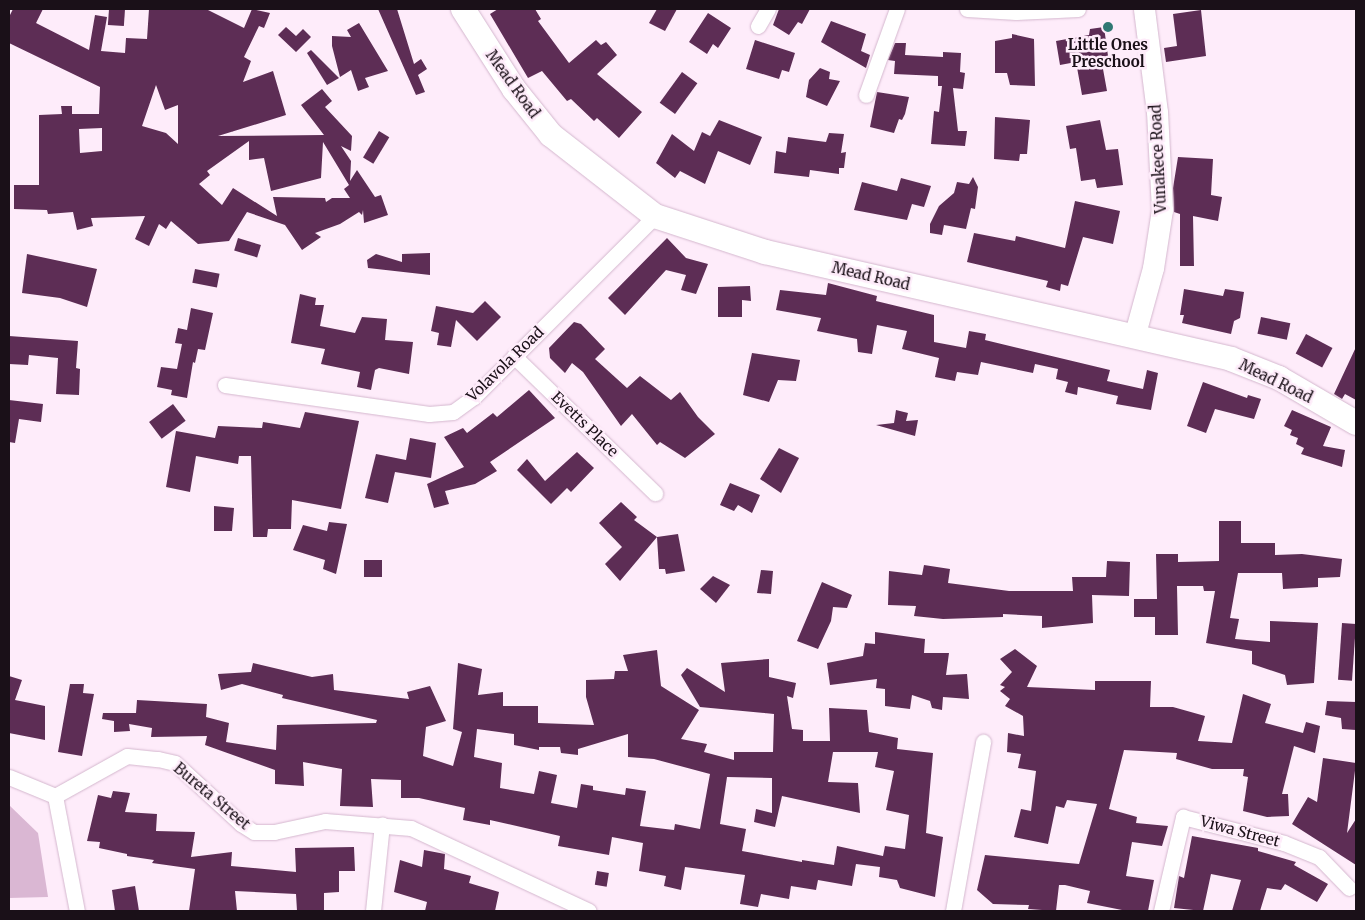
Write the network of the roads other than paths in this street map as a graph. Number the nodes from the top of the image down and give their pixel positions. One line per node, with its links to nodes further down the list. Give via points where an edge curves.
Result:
1 (463, 9): 9 (main road, Mead Road, via 514,89 551,135)
2 (768, 9): 7 (street)
3 (897, 9): 8 (street)
4 (967, 9): 5 (street, via 1016,12)
5 (1078, 9)
6 (1144, 9): 10 (main road, Vunakece Road, via 1157,112 1162,210 1153,268)
7 (758, 26)
8 (866, 95)
9 (655, 216): 10 (main road, Mead Road, via 765,252); 11 (street, Volavola Road)
10 (1134, 337): 13 (main road, Mead Road, via 1231,359 1279,378)
11 (514, 356): 12 (street, Volavola Road, via 474,397 452,412 429,414); 14 (street, Evetts Place)
12 (225, 385)
13 (1356, 423)
14 (655, 492)
15 (983, 742): 23 (street)
16 (9, 777): 17 (street)
17 (55, 796): 18 (street, Bureta Street, via 127,756 175,763 241,824 254,832 274,832 325,821); 20 (street)
18 (382, 824): 21 (street); 22 (street, Bureta Street, via 411,828)
19 (1349, 888): 24 (street, Viwa Street, via 1319,857 1284,843 1183,817)
20 (77, 911)
21 (373, 911)
22 (589, 911)
23 (953, 911)
24 (1161, 911)

